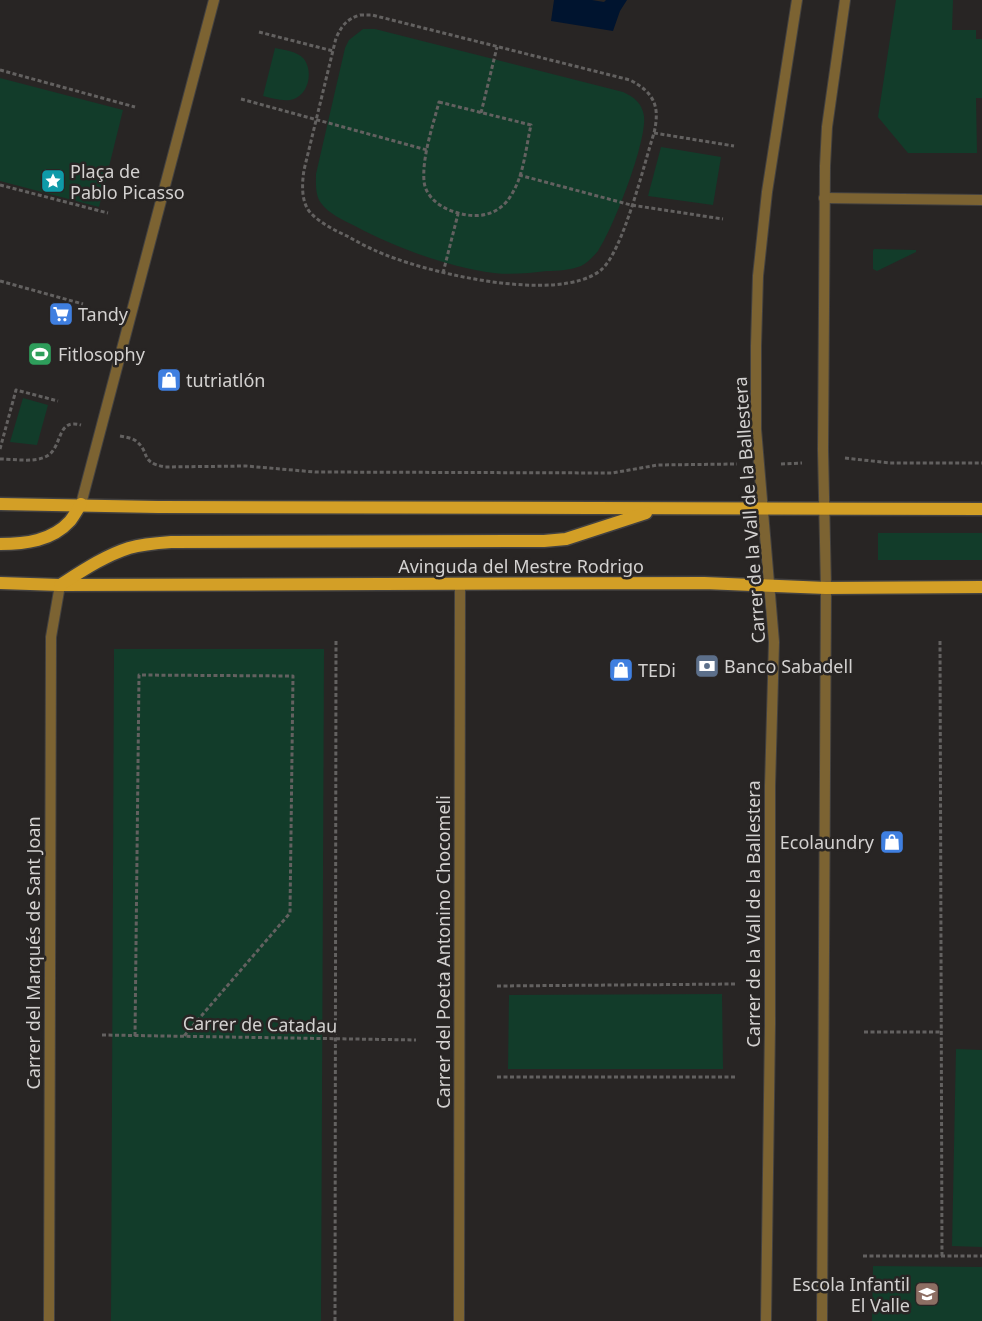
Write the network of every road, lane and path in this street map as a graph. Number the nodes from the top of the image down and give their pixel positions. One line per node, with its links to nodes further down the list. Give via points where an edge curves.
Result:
1 (214, 0): 37 (street)
2 (798, 0): 39 (street, Carrer de la Vall de la Ballestera, via 767,192 758,276 756,429)
3 (845, 0): 17 (street, via 826,127)
4 (259, 32): 6 (path)
5 (497, 47): 6 (path, via 372,15 360,15 349,18 339,32); 10 (path); 12 (path, via 630,80 642,86 656,107)
6 (333, 51): 11 (path)
7 (0, 70): 9 (path)
8 (240, 100): 11 (path)
9 (135, 107)
10 (481, 113): 14 (path, via 439,102); 15 (path, via 531,125)
11 (316, 120): 14 (path); 23 (path, via 302,185 308,209 335,230 374,250)
12 (654, 133): 13 (path); 19 (path)
13 (734, 146)
14 (427, 150): 21 (path, via 424,182 431,198)
15 (519, 175): 19 (path); 21 (path, via 513,193 490,214 476,217)
16 (0, 185): 20 (path)
17 (824, 198): 18 (street); 40 (street)
18 (982, 200)
19 (631, 206): 22 (path); 23 (path, via 613,255 603,269 590,278 555,285 517,285)
20 (108, 213)
21 (458, 214): 23 (path)
22 (723, 219)
23 (443, 273)
24 (0, 281): 25 (path)
25 (83, 304)
26 (58, 401): 29 (path, via 16,390)
27 (75, 424): 31 (path, via 64,427 53,452 45,457 37,460)
28 (132, 439): 34 (path, via 149,462 165,467 246,466 315,472 612,473 658,465)
29 (0, 449)
30 (845, 458): 33 (path, via 890,463)
31 (0, 459)
32 (802, 463): 35 (path)
33 (982, 463)
34 (698, 464)
35 (793, 464)
36 (0, 504): 37 (main road, Avinguda del Mestre Rodrigo)
37 (81, 504): 38 (main road, Avinguda del Mestre Rodrigo); 42 (main road, via 70,521 39,541)
38 (660, 509): 39 (main road, Avinguda del Mestre Rodrigo); 45 (main road, Avinguda del Mestre Rodrigo, via 566,539 544,541 149,544 108,557)
39 (762, 509): 40 (main road, Avinguda del Mestre Rodrigo); 46 (street, Carrer de la Vall de la Ballestera)
40 (825, 509): 41 (main road, Avinguda del Mestre Rodrigo); 48 (street)
41 (982, 509)
42 (0, 544)
43 (0, 583): 45 (main road, Avinguda del Mestre Rodrigo)
44 (460, 584): 45 (main road, Avinguda del Mestre Rodrigo); 46 (main road, Avinguda del Mestre Rodrigo); 67 (street, Carrer del Poeta Antonino Chocomeli)
45 (60, 585): 65 (street, Carrer del Marqués de Sant Joan, via 51,638)
46 (769, 585): 48 (main road, Avinguda del Mestre Rodrigo); 68 (street, Carrer de la Vall de la Ballestera, via 774,642)
47 (982, 587): 48 (main road, Avinguda del Mestre Rodrigo)
48 (826, 588): 69 (street)
49 (336, 641): 58 (path)
50 (940, 641): 54 (path)
51 (735, 984): 52 (path)
52 (497, 986)
53 (864, 1032): 54 (path)
54 (942, 1032): 63 (path)
55 (102, 1035): 56 (path, Carrer de Catadau)
56 (135, 1036): 57 (path, Carrer de Catadau); 57 (path, via 139,675 293,676 290,913)
57 (184, 1036): 58 (path, Carrer de Catadau)
58 (335, 1039): 59 (path, Carrer de Catadau); 66 (path)
59 (416, 1040)
60 (497, 1077): 61 (path)
61 (735, 1077)
62 (863, 1256): 63 (path)
63 (942, 1256): 64 (path)
64 (982, 1256)
65 (49, 1321)
66 (335, 1321)
67 (459, 1321)
68 (766, 1321)
69 (822, 1321)

